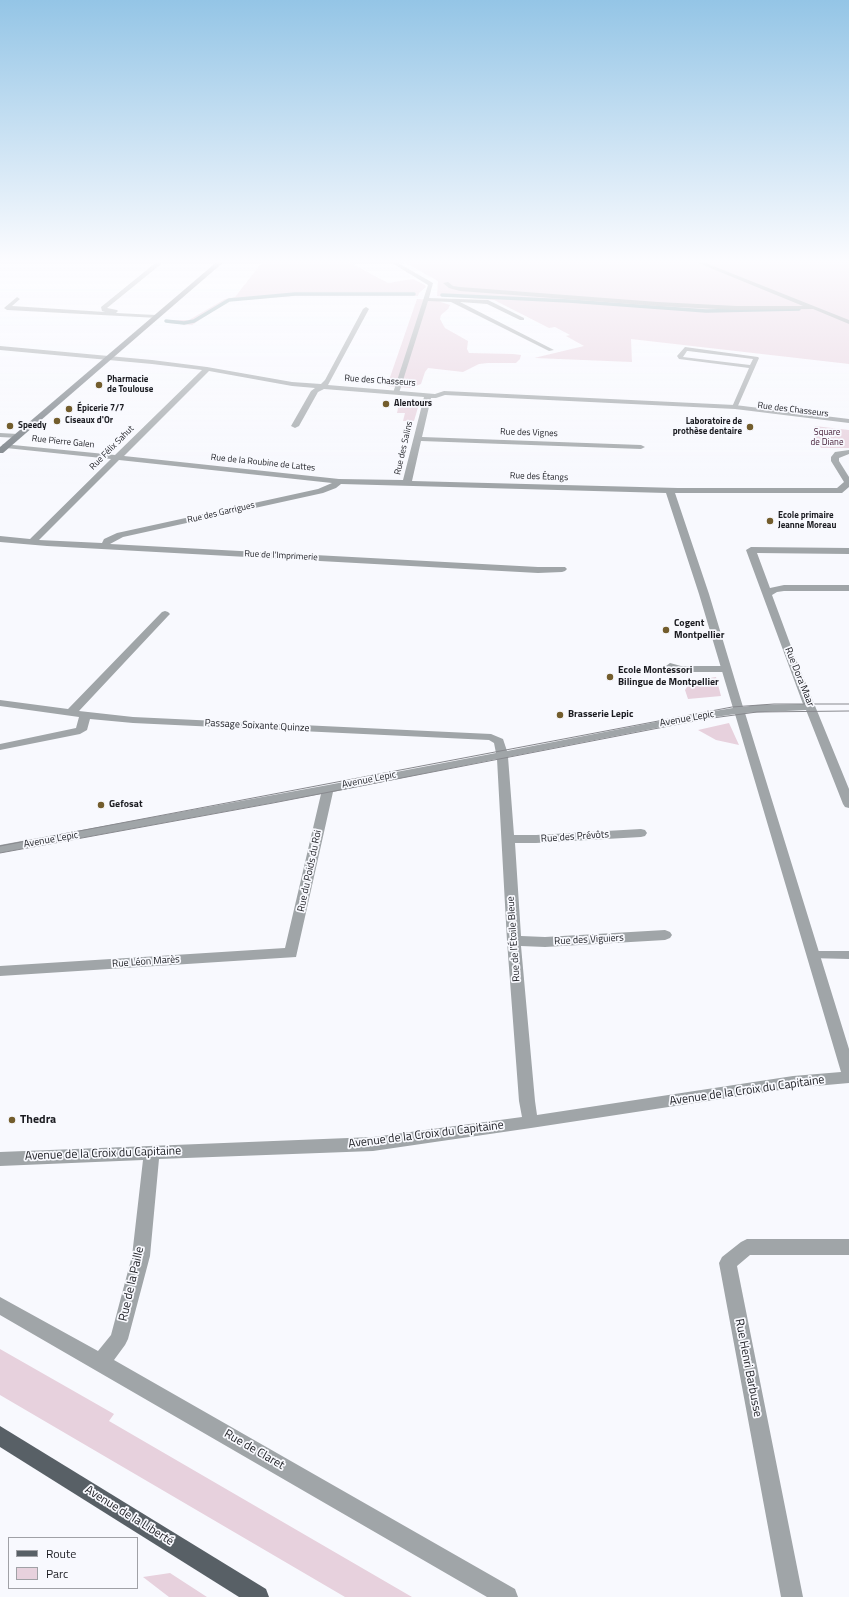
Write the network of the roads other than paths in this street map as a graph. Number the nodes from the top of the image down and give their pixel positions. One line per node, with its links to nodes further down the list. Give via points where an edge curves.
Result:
1 (135, 335): 7 (main road)
2 (353, 335): 10 (street, via 328,381)
3 (416, 335): 11 (lane)
4 (520, 335): 6 (lane)
5 (0, 348): 7 (street, Rue des Chasseurs)
6 (551, 350)
7 (109, 357): 9 (street, Rue des Chasseurs); 18 (main road)
8 (752, 367): 8 (lane, via 756,358 754,357 688,349 680,356); 13 (lane)
9 (207, 369): 10 (street, Rue des Chasseurs, via 279,383); 23 (street, Rue Félix Sahut)
10 (322, 387): 11 (street, Rue des Chasseurs); 15 (street, via 315,390)
11 (396, 393): 12 (street, Rue des Chasseurs)
12 (432, 396): 13 (street, Rue des Chasseurs, via 442,400); 19 (street, Rue des Salins)
13 (734, 410): 14 (street, Rue des Chasseurs); 16 (street, Rue des Chasseurs)
14 (849, 421)
15 (295, 426)
16 (849, 426)
17 (0, 435): 18 (street)
18 (18, 436): 21 (main road)
19 (417, 439): 20 (street, Rue des Vignes); 25 (street, Rue des Salins)
20 (641, 448)
21 (3, 449): 23 (street, Rue Pierre Galen)
22 (849, 452): 26 (street, Rue des Étangs, via 835,457 848,482 839,491)
23 (117, 457): 24 (street, Rue de la Roubine de Lattes); 28 (street, Rue Félix Sahut)
24 (339, 481): 25 (street, Rue de la Roubine de Lattes); 29 (street, Rue des Garrigues, via 320,491 120,535 107,541)
25 (407, 483): 26 (street, Rue des Étangs)
26 (670, 491): 36 (street)
27 (0, 539): 28 (street, Rue de l'Imprimerie)
28 (32, 542): 29 (street, Rue de l'Imprimerie)
29 (105, 546): 31 (street, Rue de l'Imprimerie, via 538,570)
30 (849, 551): 33 (street, Rue Dora Maar, via 751,550)
31 (562, 569)
32 (849, 588): 33 (street, via 784,588 774,589)
33 (768, 593): 38 (street, Rue Dora Maar, via 790,657)
34 (165, 614): 40 (street)
35 (670, 666): 36 (lane, via 681,669)
36 (726, 669): 39 (street)
37 (0, 702): 40 (street, Passage Soixante Quinze)
38 (811, 707): 39 (street, Avenue Lepic); 45 (street, Rue Dora Maar)
39 (738, 710): 43 (street, Avenue Lepic); 52 (street)
40 (71, 713): 41 (street, Passage Soixante Quinze)
41 (85, 715): 42 (street, via 81,730 76,732); 43 (street, Passage Soixante Quinze, via 133,720 491,737 500,741)
42 (0, 747)
43 (502, 755): 44 (street, Avenue Lepic); 47 (street, Rue de l'Étoile Bleue)
44 (328, 789): 48 (street, Avenue Lepic); 51 (street, Rue du Poids du Roi)
45 (849, 804)
46 (641, 833): 47 (street, Rue des Prévôts)
47 (508, 840): 50 (street, Rue de l'Étoile Bleue)
48 (0, 849)
49 (665, 935): 50 (street, Rue des Viguiers, via 545,942)
50 (514, 941): 57 (street, Rue de l'Étoile Bleue, via 527,1101)
51 (292, 953): 54 (street, Rue Léon Marès)
52 (813, 955): 53 (lane); 55 (street)
53 (849, 955)
54 (0, 972)
55 (849, 1074)
56 (849, 1077): 57 (street, Avenue de la Croix du Capitaine, via 792,1082)
57 (531, 1122): 58 (street, Avenue de la Croix du Capitaine, via 374,1144)
58 (152, 1152): 59 (street, Avenue de la Croix du Capitaine); 62 (street, Rue de la Paille, via 141,1256 119,1339)
59 (0, 1159)
60 (849, 1247): 66 (street, Rue Henri Barbusse, via 747,1247 728,1264)
61 (0, 1305): 62 (street, Rue de Claret)
62 (101, 1361): 65 (street, Rue de Claret)
63 (0, 1436): 64 (main road, Avenue de la Liberté)
64 (258, 1597)
65 (507, 1597)
66 (792, 1597)

